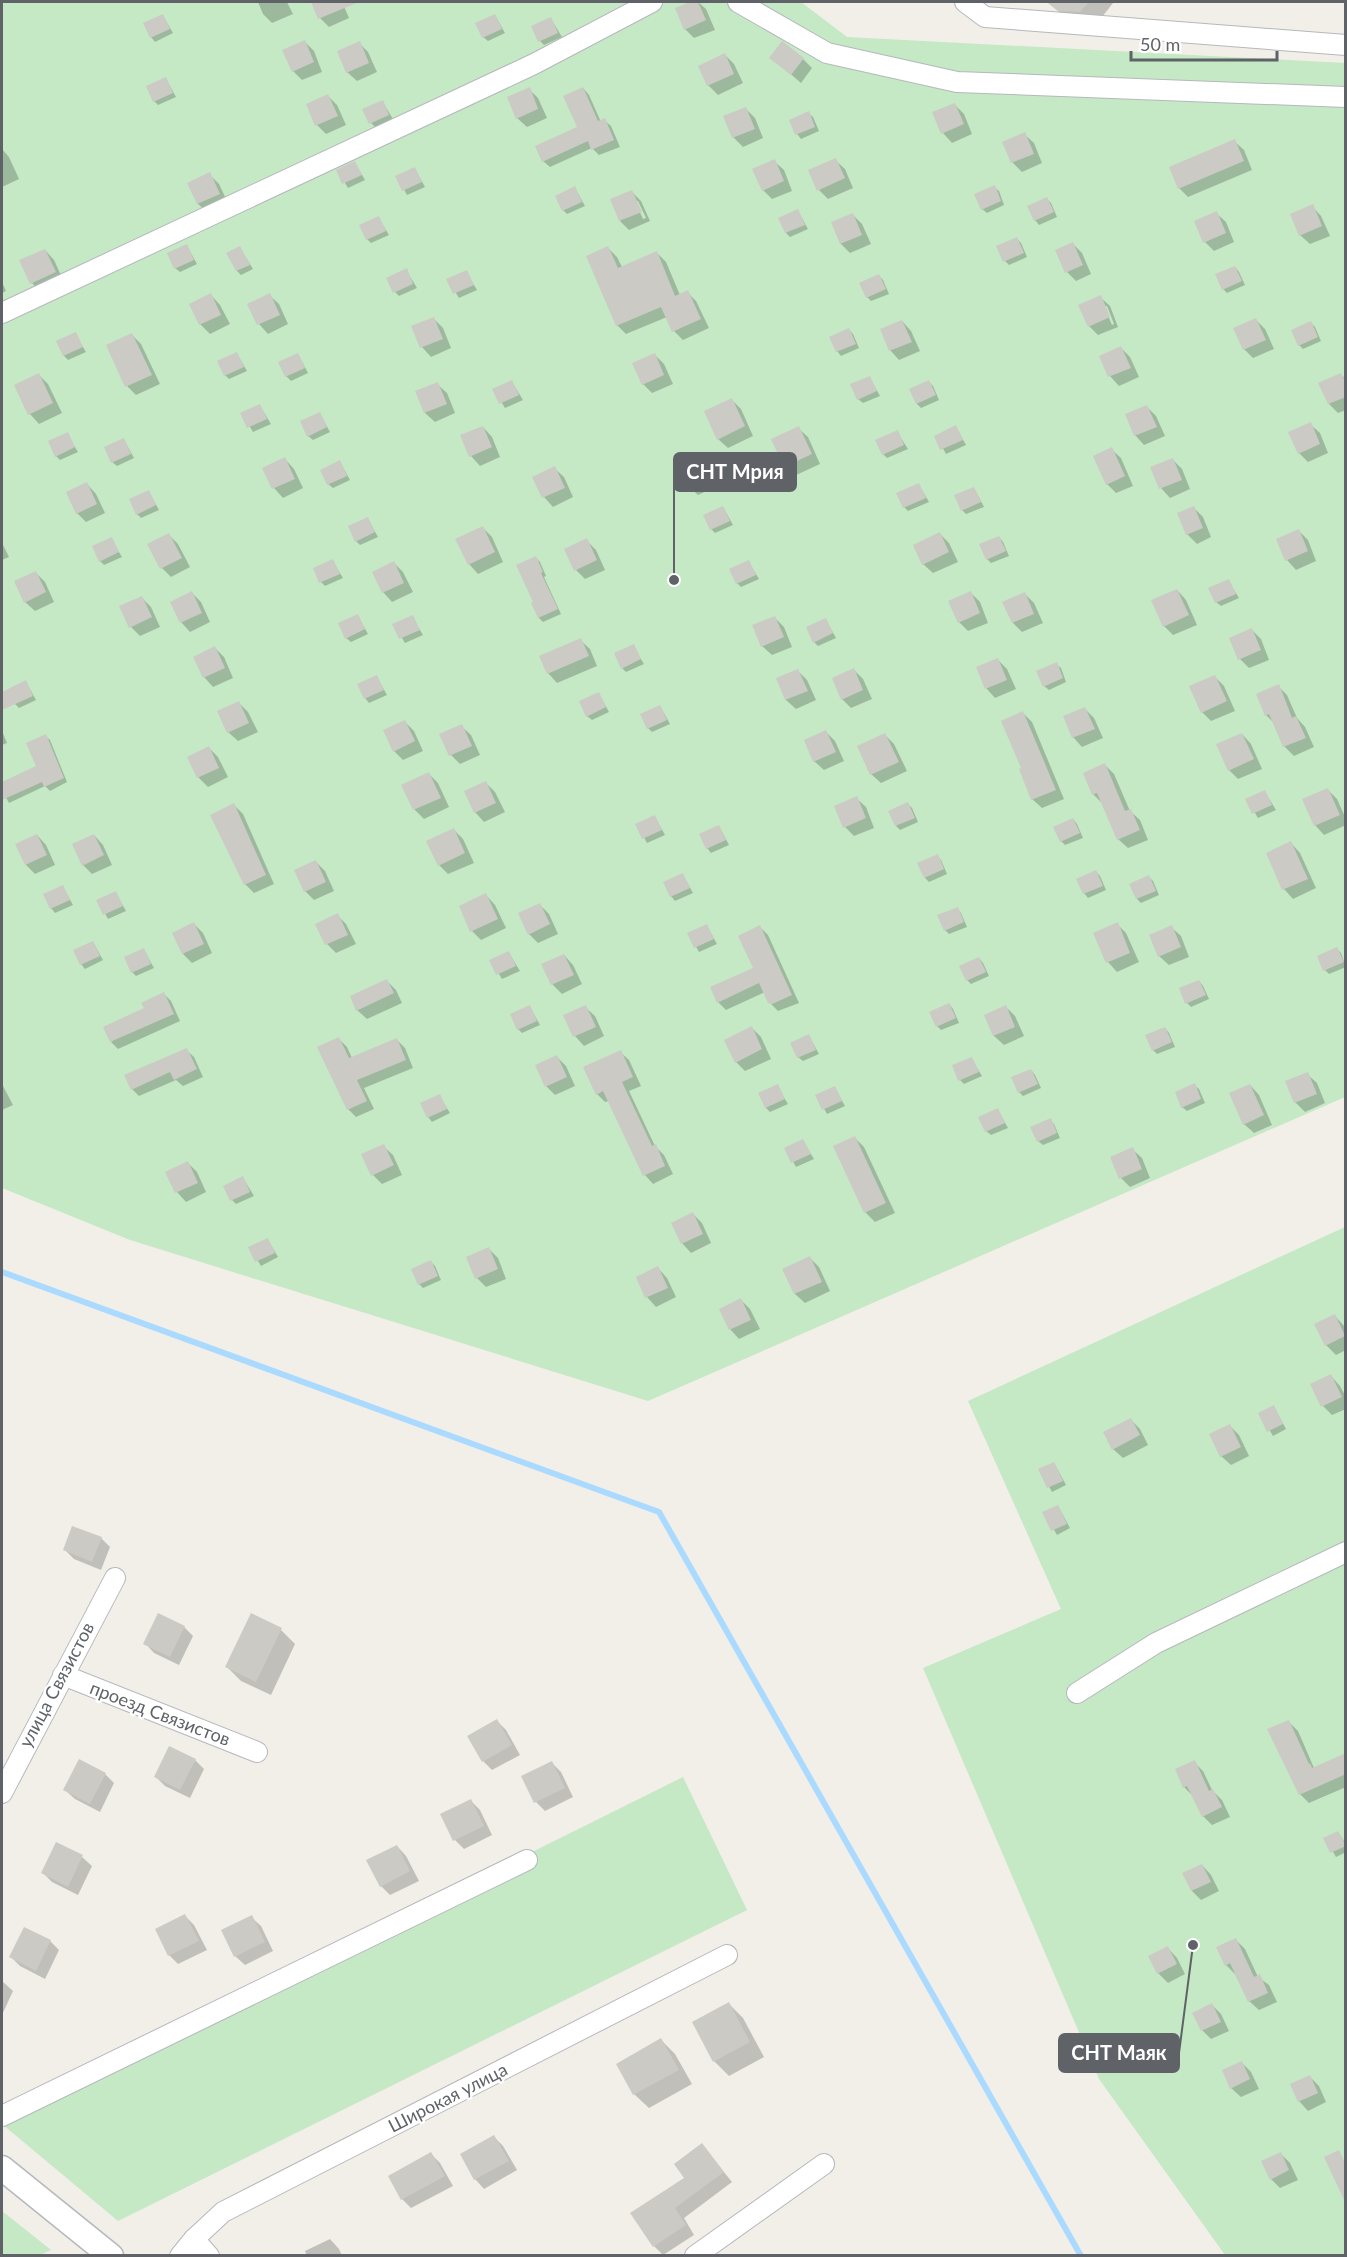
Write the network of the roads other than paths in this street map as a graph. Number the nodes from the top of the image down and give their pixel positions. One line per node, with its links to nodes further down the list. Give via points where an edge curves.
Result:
1 (652, 2): 6 (street, via 534,64)
2 (738, 2): 5 (street, via 827,53 957,82)
3 (965, 2): 4 (street, via 985,17)
4 (1346, 45)
5 (1346, 97)
6 (2, 313)
7 (1346, 1552): 10 (street, via 1156,1643)
8 (115, 1578): 9 (street, улица Связистов)
9 (63, 1675): 11 (street, проезд Связистов); 12 (street, улица Связистов)
10 (1077, 1693)
11 (257, 1752)
12 (8, 1758): 13 (street, улица Связистов)
13 (2, 1793)
14 (527, 1860): 16 (street)
15 (727, 1955): 19 (street, Широкая улица, via 223,2212)
16 (2, 2116)
17 (824, 2164): 23 (street)
18 (2, 2168): 20 (street)
19 (194, 2239): 21 (street, Широкая улица); 22 (street)
20 (111, 2256)
21 (180, 2256)
22 (209, 2256)
23 (694, 2256)

